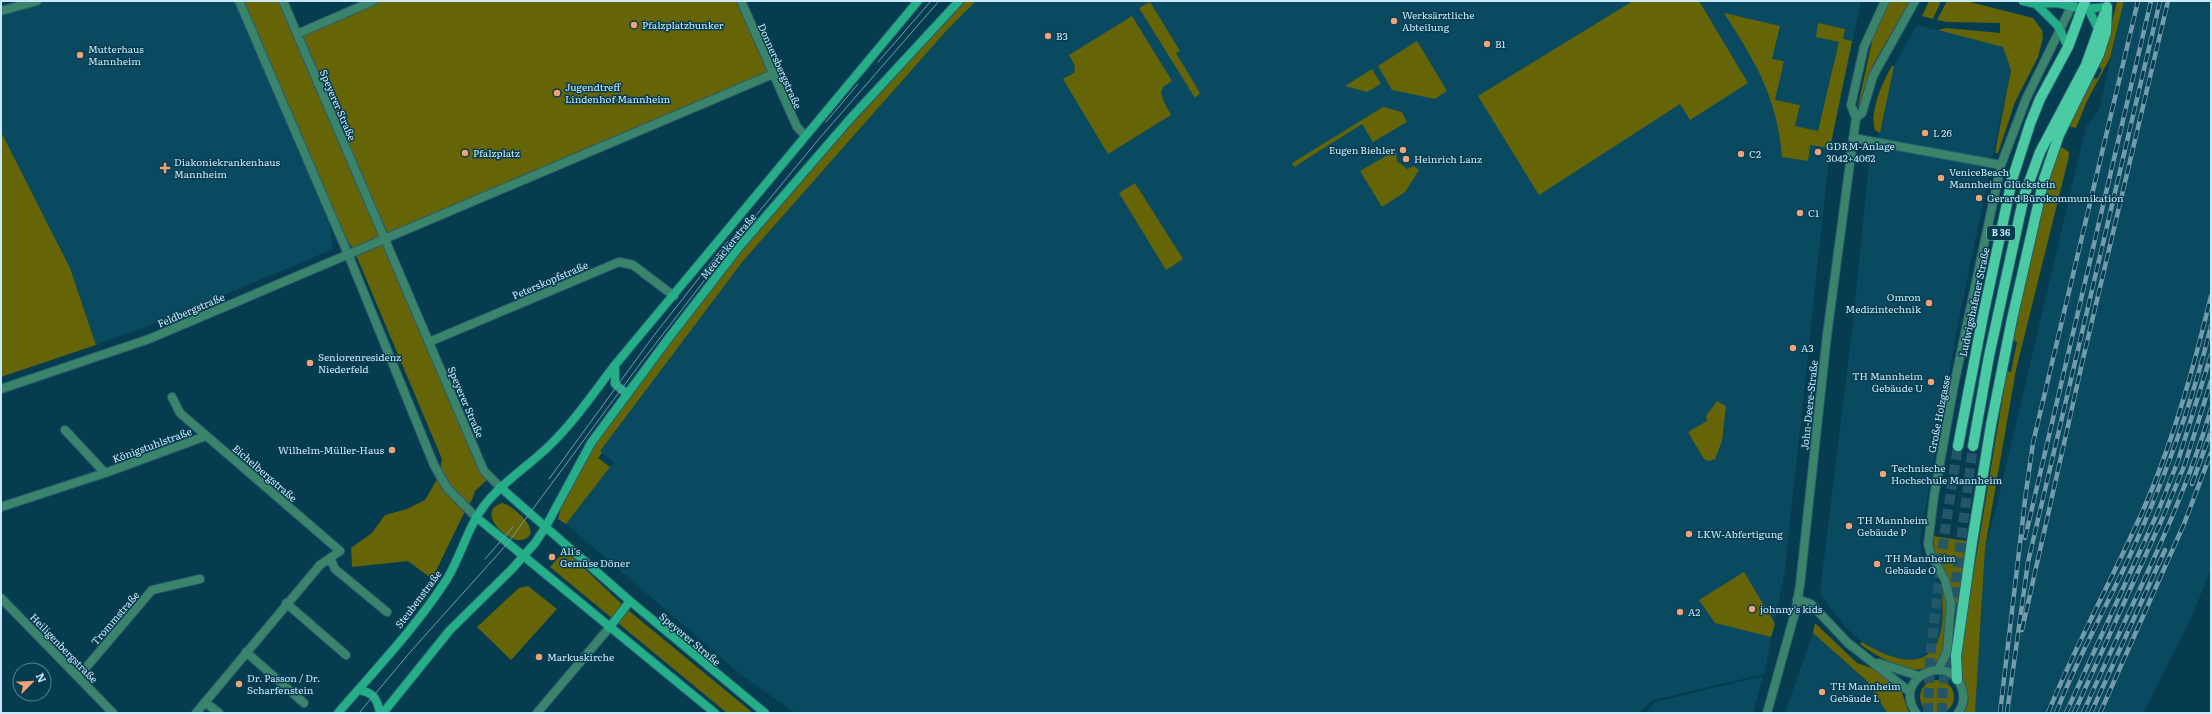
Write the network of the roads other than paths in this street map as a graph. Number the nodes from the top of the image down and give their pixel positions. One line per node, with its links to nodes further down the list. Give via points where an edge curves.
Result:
1 (37, 1): 16 (street)
2 (239, 1): 28 (street)
3 (283, 1): 20 (street, Speyerer Straße)
4 (373, 1): 20 (street)
5 (741, 1): 22 (street, Donnersbergstraße)
6 (918, 1): 24 (street, Meeräckerstraße)
7 (950, 1): 17 (street)
8 (958, 1): 17 (street, Meeräckerstraße)
9 (1885, 1): 23 (street, John-Deere-Straße, via 1864,47 1851,105)
10 (1915, 1): 23 (street, John-Deere-Straße, via 1873,76 1862,113)
11 (2023, 1): 12 (street)
12 (2036, 4): 13 (street); 18 (street, via 2054,21)
13 (2073, 4): 15 (street); 18 (street, Große Holzgasse)
14 (2108, 4): 15 (street); 19 (main road, B 36); 59 (main road, via 2106,32 2099,54 2059,135 2044,179 2012,319 1991,425 1970,557 1956,656)
15 (2084, 5): 19 (street); 21 (main road, Ludwigshafener Straße / B 36)
16 (1, 11)
17 (950, 11): 33 (street, Meeräckerstraße, via 844,125 763,219 701,295)
18 (2060, 31): 21 (street); 26 (street, Große Holzgasse, via 2026,99)
19 (2099, 31): 38 (main road, B 36, via 2086,65 2040,152 2018,216)
20 (297, 34): 27 (street, Speyerer Straße)
21 (2068, 47): 37 (main road, Ludwigshafener Straße / B 36, via 2032,118 2012,180 1982,316)
22 (773, 74): 24 (street, Donnersbergstraße, via 797,127); 27 (street)
23 (1856, 118): 25 (street, John-Deere-Straße)
24 (805, 135): 29 (street, Meeräckerstraße)
25 (1853, 138): 26 (street); 48 (street, John-Deere-Straße, via 1827,335)
26 (2001, 165): 56 (street, Große Holzgasse, via 1954,385 1928,544 1948,591 1951,617 1947,652)
27 (384, 239): 28 (street, Feldbergstraße); 30 (street, Speyerer Straße)
28 (348, 254): 32 (street, Feldbergstraße, via 149,339); 42 (street, via 434,465 447,488)
29 (674, 296): 30 (street, Peterskopfstraße, via 633,265 618,262); 31 (street, Meeräckerstraße)
30 (429, 342): 40 (street, Speyerer Straße, via 484,470)
31 (615, 365): 33 (street, via 615,384); 40 (street, Meeräckerstraße, via 558,437)
32 (1, 390)
33 (627, 394): 43 (street, Meeräckerstraße, via 591,443)
34 (172, 397): 36 (street, Eichelbergstraße, via 180,413)
35 (65, 430): 39 (street, Königstuhlstraße)
36 (206, 436): 39 (street, Königstuhlstraße); 44 (street, Eichelbergstraße, via 340,551)
37 (1958, 446)
38 (1974, 446)
39 (105, 473): 41 (street, Königstuhlstraße)
40 (500, 487): 42 (street, Steubenstraße); 43 (street, Speyerer Straße)
41 (1, 507)
42 (476, 517): 45 (street); 60 (street, Steubenstraße, via 447,578)
43 (545, 528): 45 (street); 49 (street, Speyerer Straße)
44 (330, 558): 50 (street, via 320,565); 51 (street, via 335,569)
45 (523, 558): 52 (street); 69 (street, via 450,630)
46 (200, 579): 58 (street, Trommstraße, via 152,590)
47 (1, 598): 58 (street, Heiligenbergstraße)
48 (1797, 599): 55 (street, via 1811,604 1848,643); 73 (street, John-Deere-Straße)
49 (630, 601): 52 (street); 72 (street, Speyerer Straße)
50 (286, 603): 53 (street); 54 (street)
51 (387, 612)
52 (609, 628): 70 (street); 71 (street)
53 (246, 652): 62 (street); 63 (street)
54 (346, 655)
55 (1871, 660): 57 (street); 61 (street)
56 (1938, 670): 57 (street, via 1931,670); 59 (street, via 1945,671)
57 (1919, 676): 61 (street)
58 (78, 677): 64 (street, Heiligenbergstraße)
59 (1957, 679): 75 (street, via 1964,694)
60 (358, 690): 67 (street, Steubenstraße); 68 (street, via 374,695)
61 (1910, 692): 74 (street, via 1910,700)
62 (205, 702): 65 (street); 66 (street)
63 (304, 703)
64 (113, 713)
65 (196, 713)
66 (219, 713)
67 (338, 713)
68 (380, 713)
69 (383, 713)
70 (537, 713)
71 (715, 713)
72 (765, 713)
73 (1767, 713)
74 (1916, 713)
75 (1958, 713)

